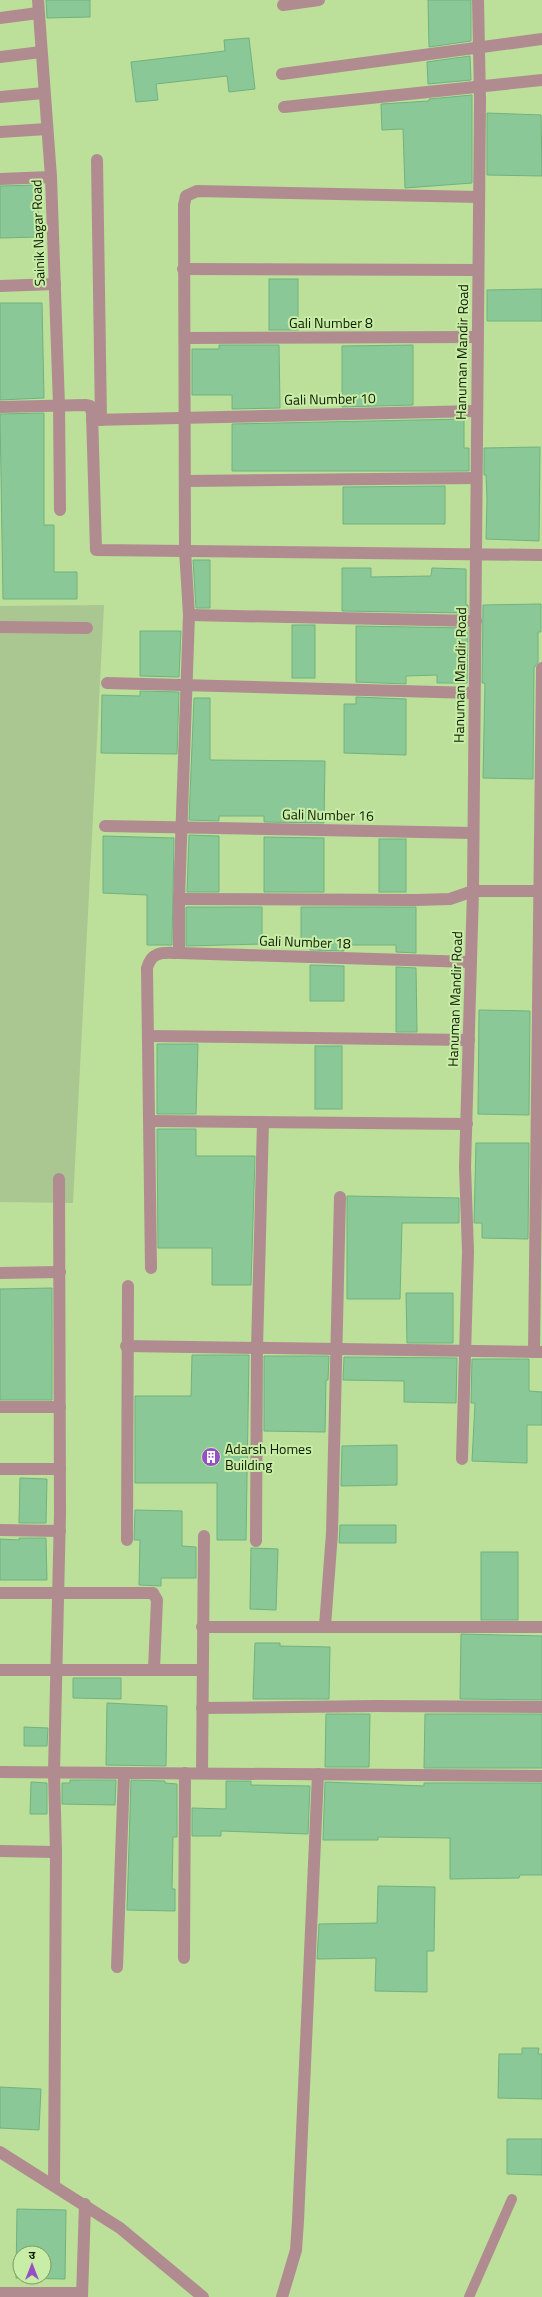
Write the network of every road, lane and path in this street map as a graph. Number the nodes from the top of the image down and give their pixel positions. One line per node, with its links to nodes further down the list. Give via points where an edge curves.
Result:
1 (38, 0): 5 (street, Sainik Nagar Road)
2 (319, 0): 4 (street)
3 (478, 0): 8 (street, Hanuman Mandir Road)
4 (283, 5)
5 (38, 13): 6 (street); 9 (street, Sainik Nagar Road)
6 (0, 18)
7 (542, 39): 8 (street)
8 (479, 48): 11 (street); 13 (street, Hanuman Mandir Road)
9 (41, 52): 10 (street); 14 (street, Sainik Nagar Road)
10 (0, 57)
11 (282, 74)
12 (542, 80): 13 (street)
13 (480, 88): 16 (street); 22 (street, Hanuman Mandir Road)
14 (44, 93): 15 (street); 17 (street, Sainik Nagar Road)
15 (0, 97)
16 (284, 107)
17 (47, 129): 18 (street); 20 (street, Sainik Nagar Road)
18 (0, 132)
19 (97, 160): 33 (street)
20 (51, 177): 21 (street); 25 (street, Sainik Nagar Road)
21 (0, 178)
22 (479, 197): 23 (street, via 197,191 186,196 184,205); 24 (street, Hanuman Mandir Road)
23 (183, 268): 24 (street); 28 (street)
24 (478, 270): 27 (street, Hanuman Mandir Road)
25 (55, 284): 26 (street); 29 (street, Sainik Nagar Road)
26 (0, 286)
27 (477, 336): 28 (street, Gali Number 8); 31 (street, Hanuman Mandir Road)
28 (185, 338): 32 (street)
29 (59, 406): 30 (street); 33 (street, via 90,406); 36 (street, Sainik Nagar Road)
30 (0, 407)
31 (476, 411): 32 (street, Gali Number 10); 34 (street, Hanuman Mandir Road)
32 (184, 417): 33 (street, Gali Number 10); 35 (street)
33 (97, 420): 37 (street, via 95,549)
34 (476, 478): 35 (street); 38 (street, Hanuman Mandir Road)
35 (185, 481): 37 (street)
36 (60, 510)
37 (185, 550): 38 (street); 40 (street)
38 (475, 554): 39 (street); 41 (street, Hanuman Mandir Road)
39 (542, 555)
40 (188, 615): 41 (street); 46 (street)
41 (476, 621): 47 (street, Hanuman Mandir Road)
42 (0, 627): 43 (street)
43 (87, 628)
44 (542, 668): 52 (street)
45 (107, 683): 46 (street)
46 (185, 685): 47 (street); 49 (street)
47 (474, 693): 50 (street, Hanuman Mandir Road)
48 (105, 826): 49 (street, Gali Number 16)
49 (183, 827): 50 (street, Gali Number 16); 53 (street)
50 (473, 833): 51 (street, Hanuman Mandir Road)
51 (473, 891): 52 (street); 53 (street, via 450,899 434,900); 55 (street, Hanuman Mandir Road)
52 (540, 891): 71 (street)
53 (179, 899): 54 (street)
54 (179, 953): 55 (street, Gali Number 18); 56 (street, Gali Number 18, via 156,953 147,968)
55 (471, 962): 57 (street, Hanuman Mandir Road)
56 (149, 1036): 57 (street); 58 (street)
57 (469, 1040): 60 (street, Hanuman Mandir Road)
58 (150, 1121): 59 (street); 63 (street)
59 (263, 1122): 60 (street); 68 (street)
60 (467, 1124): 70 (street, Hanuman Mandir Road)
61 (60, 1179): 64 (street)
62 (340, 1197): 69 (street)
63 (151, 1268)
64 (60, 1272): 65 (street); 73 (street)
65 (0, 1273)
66 (128, 1286): 67 (street)
67 (126, 1346): 68 (street); 80 (street)
68 (257, 1348): 69 (street); 81 (street)
69 (336, 1349): 70 (street); 84 (street, via 332,1533)
70 (466, 1351): 71 (street); 74 (street, Hanuman Mandir Road)
71 (538, 1352)
72 (0, 1407): 73 (street)
73 (60, 1407): 75 (street)
74 (462, 1459)
75 (60, 1468): 76 (street); 78 (street)
76 (0, 1469)
77 (0, 1530): 78 (street)
78 (60, 1531): 83 (street)
79 (204, 1536): 85 (street)
80 (127, 1540)
81 (256, 1541)
82 (0, 1593): 83 (street)
83 (58, 1594): 87 (street, via 153,1593 157,1600); 89 (street)
84 (326, 1626): 85 (street); 86 (street)
85 (202, 1627): 90 (street)
86 (542, 1627)
87 (154, 1669): 89 (street); 90 (street)
88 (0, 1670): 89 (street)
89 (56, 1670): 94 (street)
90 (202, 1670): 92 (street)
91 (542, 1707): 92 (street)
92 (202, 1708): 97 (street)
93 (0, 1772): 94 (street)
94 (54, 1772): 95 (street); 101 (street)
95 (124, 1773): 96 (street); 103 (street)
96 (185, 1773): 97 (street); 102 (street)
97 (202, 1773): 98 (street)
98 (318, 1774): 99 (street); 111 (street, via 298,2221 296,2250)
99 (542, 1776)
100 (0, 1851): 101 (street)
101 (56, 1852): 105 (street)
102 (184, 1958)
103 (117, 1966)
104 (0, 2152): 105 (street)
105 (54, 2185): 107 (street)
106 (512, 2199): 112 (lane)
107 (85, 2204): 109 (street); 110 (street, via 120,2228)
108 (0, 2292): 109 (lane)
109 (82, 2294)
110 (203, 2297)
111 (282, 2297)
112 (469, 2297)

